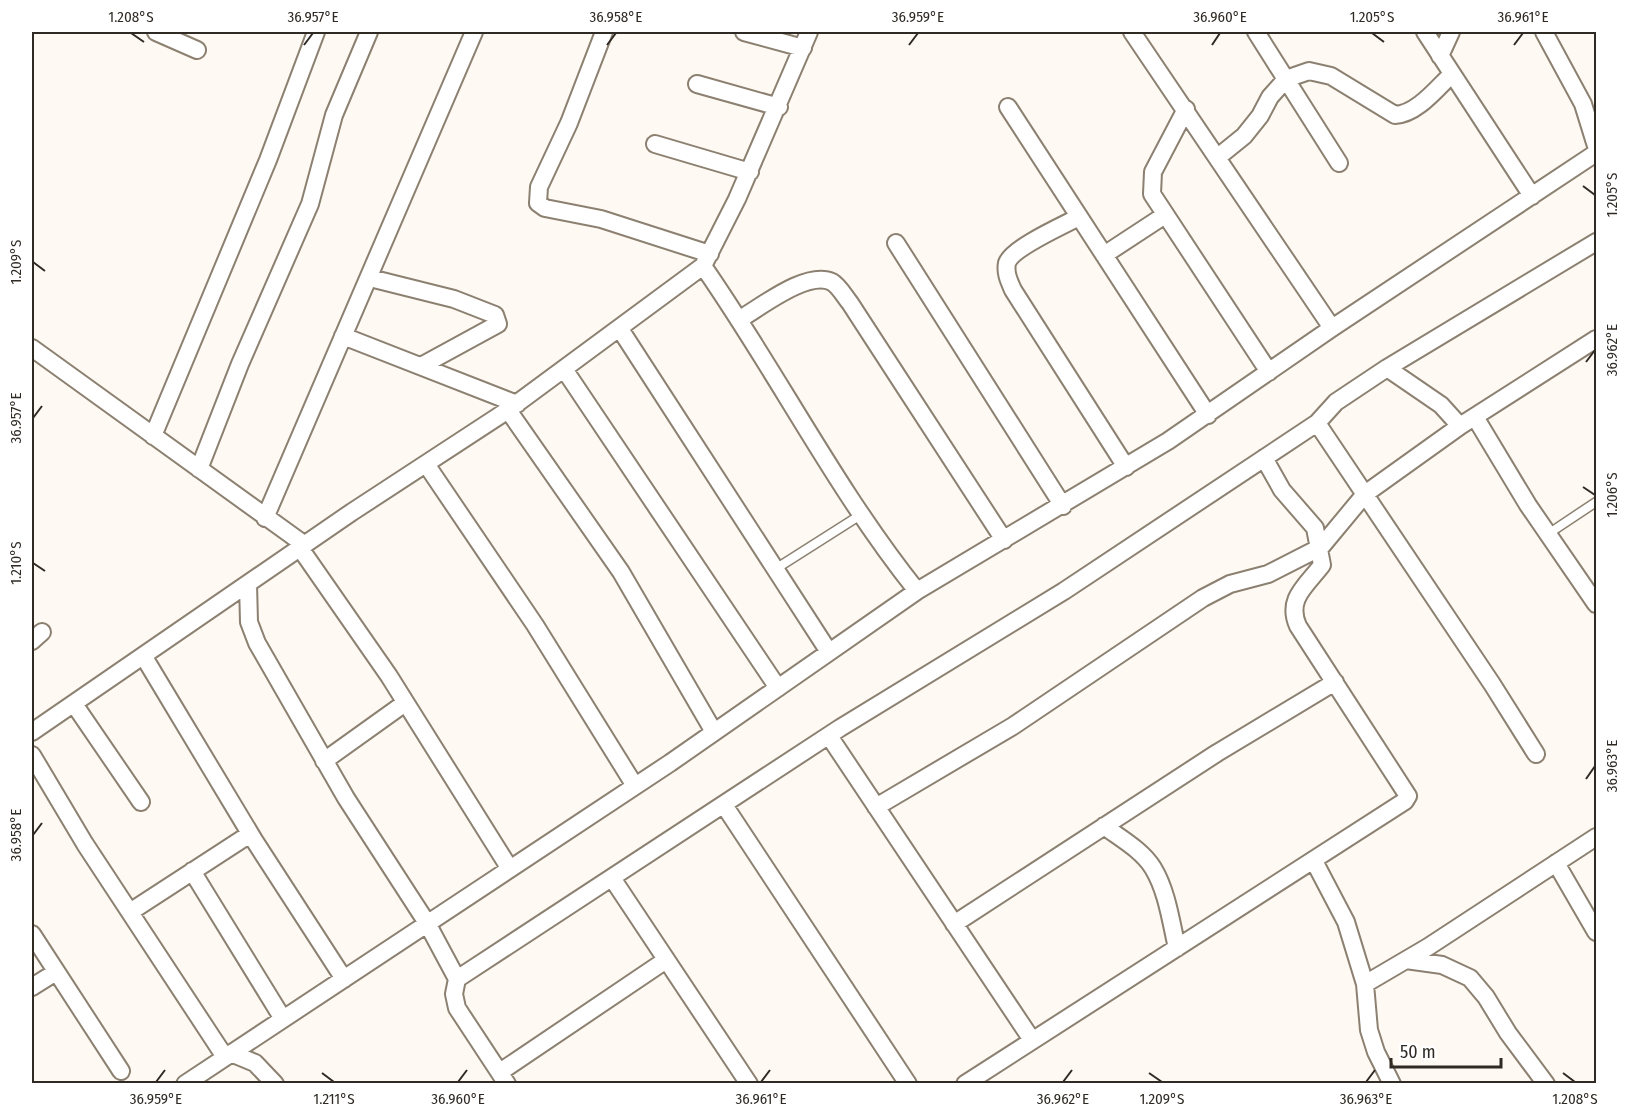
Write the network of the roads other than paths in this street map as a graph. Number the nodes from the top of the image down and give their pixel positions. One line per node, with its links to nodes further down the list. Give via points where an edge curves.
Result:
1 (156, 32): 14 (street)
2 (316, 32): 51 (street, via 268,160)
3 (369, 32): 55 (street, via 334,115 310,204)
4 (474, 32): 35 (street)
5 (604, 32): 34 (street, via 539,187 538,203 545,208 637,229)
6 (744, 32): 13 (street)
7 (809, 32): 13 (street)
8 (1132, 32): 21 (street)
9 (1256, 32): 17 (street)
10 (1425, 32): 15 (street)
11 (1450, 32): 15 (street)
12 (1544, 32): 23 (street, via 1583,104)
13 (803, 48): 19 (street)
14 (197, 50)
15 (1440, 56): 16 (street)
16 (1452, 74): 17 (street, via 1403,115 1395,115 1331,76 1309,71); 28 (street)
17 (1286, 79): 25 (street, via 1244,136); 26 (street)
18 (697, 84): 19 (street)
19 (778, 107): 27 (street)
20 (1008, 107): 30 (street)
21 (1186, 109): 25 (street); 29 (street, via 1153,172 1152,194)
22 (655, 144): 27 (street)
23 (1596, 146)
24 (1596, 153): 28 (street)
25 (1218, 157): 37 (street)
26 (1339, 163)
27 (750, 172): 34 (street)
28 (1532, 196): 37 (street)
29 (1165, 215): 33 (street); 45 (street)
30 (1079, 217): 33 (street); 54 (street, via 1017,251 1008,260 1006,272 1013,290)
31 (1596, 242): 43 (street)
32 (896, 243): 58 (street)
33 (1104, 255): 47 (street)
34 (706, 260): 36 (street); 38 (street)
35 (370, 278): 39 (street); 42 (street, via 454,299 495,315 498,324)
36 (740, 319): 59 (street, via 789,402); 62 (street, via 798,284 816,278 833,282)
37 (1332, 328): 45 (street)
38 (620, 329): 44 (street); 65 (street)
39 (343, 336): 42 (street); 60 (street)
40 (1596, 339): 48 (street)
41 (32, 348): 51 (street)
42 (421, 366): 46 (street)
43 (1388, 368): 49 (street, via 1336,402); 50 (street, via 1441,405)
44 (564, 369): 46 (street); 72 (street)
45 (1269, 372): 47 (street)
46 (513, 407): 53 (street); 76 (street, via 621,572)
47 (1208, 415): 54 (street)
48 (1475, 417): 50 (street); 61 (street)
49 (1317, 423): 52 (street); 56 (street)
50 (1460, 426): 56 (street)
51 (153, 436): 55 (street)
52 (1264, 458): 64 (street, via 1282,490 1315,528); 77 (street, via 1064,591)
53 (426, 464): 63 (street); 81 (street)
54 (1126, 467): 58 (street)
55 (199, 470): 60 (street)
56 (1365, 494): 64 (street); 78 (street)
57 (1596, 502): 61 (lane)
58 (1064, 506): 62 (street)
59 (863, 513): 65 (lane); 67 (street)
60 (265, 518): 63 (street)
61 (1548, 534): 68 (street)
62 (1004, 540): 67 (street)
63 (303, 546): 66 (street); 73 (street)
64 (1321, 547): 71 (street, via 1322,565 1293,602 1293,615); 84 (street, via 1268,574 1230,584 1203,598 1013,726)
65 (777, 568): 69 (street)
66 (248, 584): 70 (street); 80 (street, via 249,622 257,643)
67 (917, 591): 69 (street)
68 (1596, 604)
69 (829, 652): 72 (street)
70 (144, 657): 74 (street); 86 (street)
71 (1335, 682): 85 (street); 88 (street, via 1408,796)
72 (778, 688): 76 (street)
73 (405, 703): 80 (street); 90 (street)
74 (75, 704): 75 (street); 82 (street)
75 (32, 732)
76 (714, 732): 81 (street)
77 (829, 736): 83 (street); 84 (street)
78 (1536, 754)
79 (32, 755): 93 (street)
80 (324, 761): 94 (street)
81 (635, 786): 90 (street)
82 (141, 802)
83 (724, 806): 92 (street); 114 (street)
84 (876, 807): 95 (street)
85 (1104, 826): 95 (street); 98 (street, via 1134,847 1152,867)
86 (250, 834): 91 (street); 102 (street)
87 (1596, 837): 89 (street)
88 (1314, 861): 98 (street); 104 (street, via 1346,922)
89 (1556, 863): 96 (street); 100 (street)
90 (510, 869): 94 (street)
91 (192, 871): 93 (street); 106 (street)
92 (612, 878): 99 (street); 103 (street)
93 (130, 912): 108 (street)
94 (427, 923): 102 (street); 103 (street)
95 (954, 924): 107 (street)
96 (1596, 932)
97 (32, 934): 101 (street)
98 (1177, 948): 107 (street)
99 (666, 960): 110 (street); 113 (street)
100 (1406, 960): 104 (street); 117 (street, via 1442,965 1470,978)
101 (56, 972): 105 (street); 109 (street)
102 (344, 979): 106 (street)
103 (457, 979): 110 (street, via 457,1008)
104 (1365, 984): 116 (street, via 1369,1030)
105 (32, 987)
106 (283, 1019): 108 (street)
107 (1032, 1040): 115 (street)
108 (228, 1055): 111 (street); 112 (street, via 255,1063)
109 (121, 1071)
110 (505, 1080)
111 (185, 1083)
112 (275, 1083)
113 (749, 1083)
114 (908, 1083)
115 (965, 1083)
116 (1392, 1083)
117 (1546, 1083)

